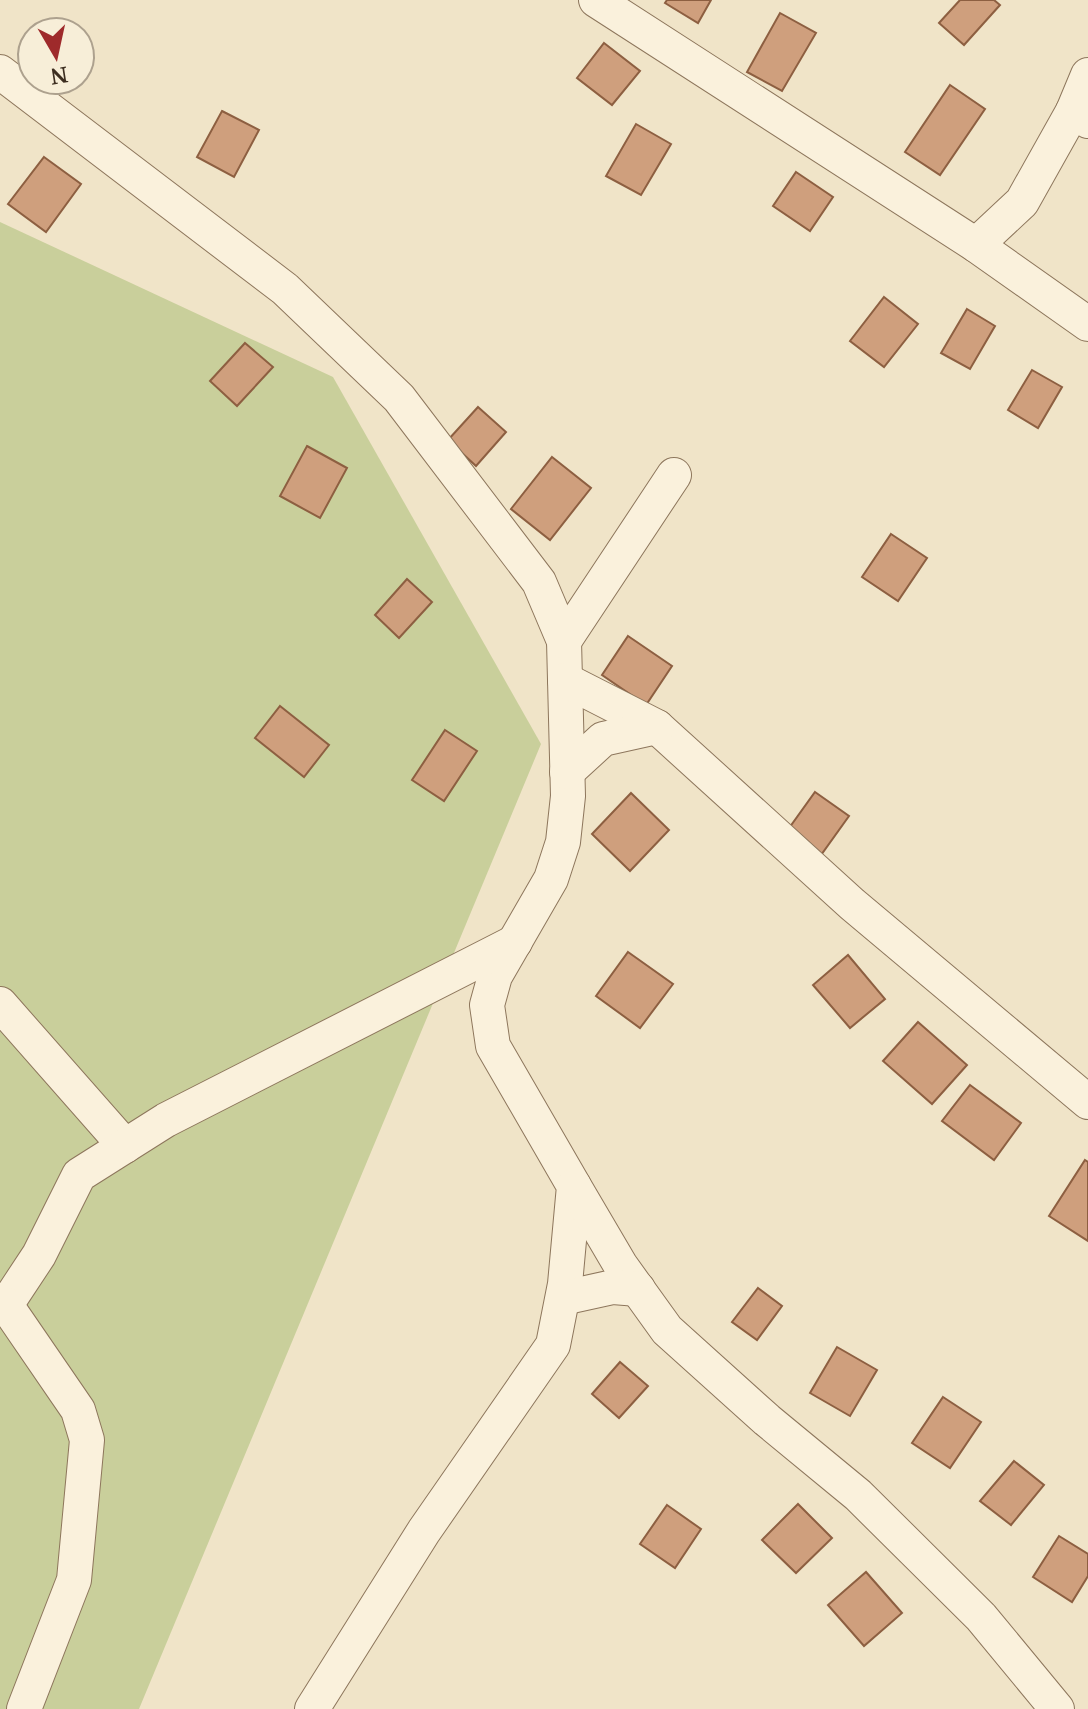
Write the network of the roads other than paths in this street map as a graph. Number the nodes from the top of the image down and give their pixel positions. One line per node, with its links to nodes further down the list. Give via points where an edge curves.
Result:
1 (596, 0): 5 (street)
2 (0, 72): 8 (street, via 285,289 399,398 539,582)
3 (1088, 75): 4 (street)
4 (1080, 116): 5 (street, via 1022,202)
5 (976, 245): 6 (street)
6 (1088, 324)
7 (674, 475): 8 (street)
8 (564, 641): 9 (street)
9 (565, 680): 10 (street); 11 (street)
10 (657, 727): 11 (street, via 603,739); 14 (street, via 852,904)
11 (567, 772): 12 (street, via 563,842 551,879)
12 (515, 942): 15 (street, via 166,1120); 16 (street, via 495,976 487,1005 493,1046)
13 (0, 1004): 15 (street)
14 (1088, 1102)
15 (125, 1146): 19 (street, via 79,1175 39,1255)
16 (574, 1186): 17 (street); 18 (street)
17 (638, 1289): 18 (street, via 613,1287); 22 (street, via 667,1330 858,1495 981,1617)
18 (563, 1298): 21 (street, via 553,1345 424,1531)
19 (3, 1306): 20 (street, via 78,1410 87,1440 74,1580)
20 (24, 1709)
21 (312, 1709)
22 (1057, 1709)

